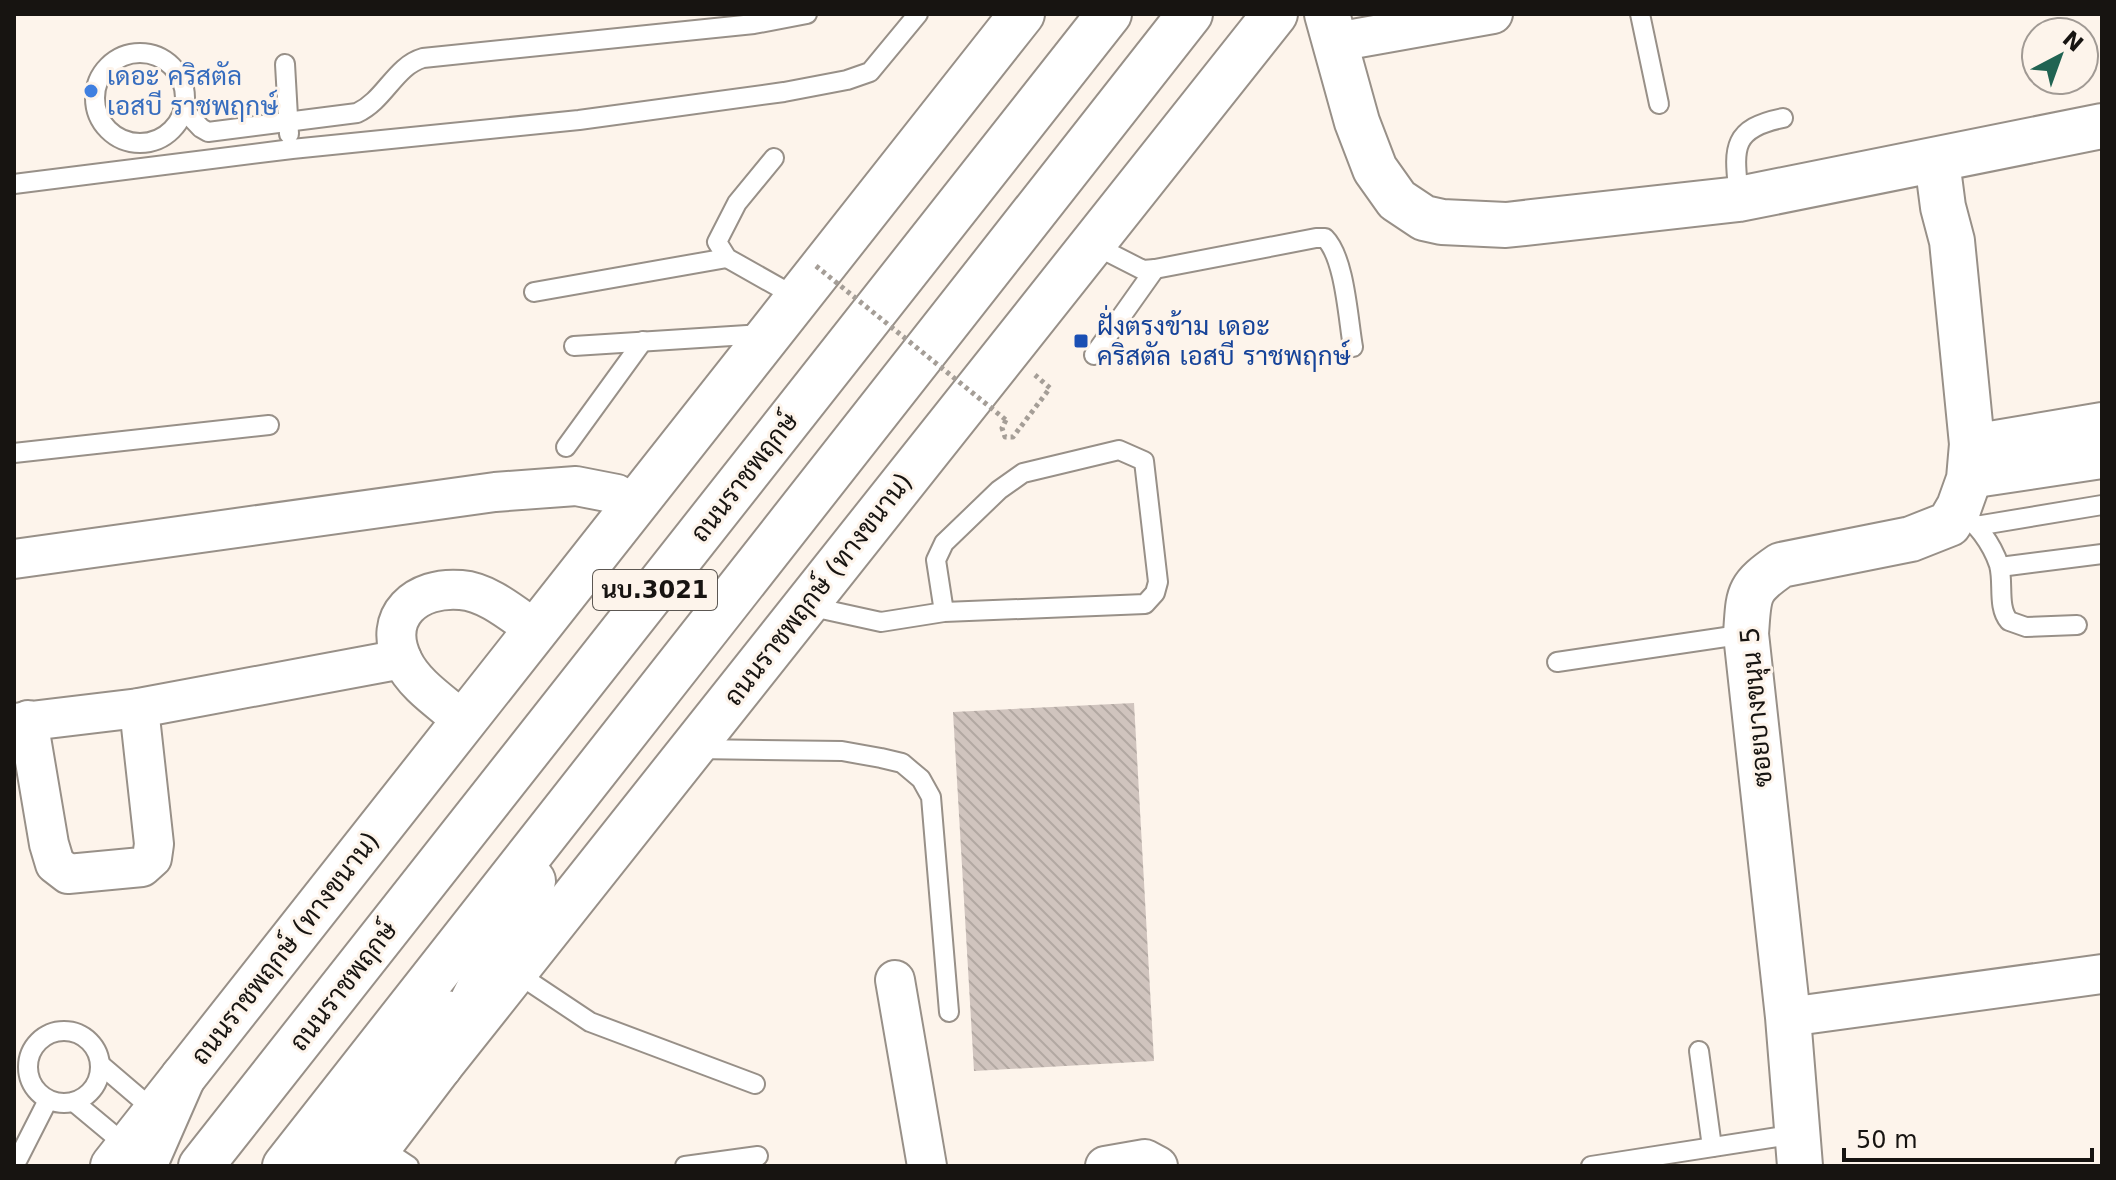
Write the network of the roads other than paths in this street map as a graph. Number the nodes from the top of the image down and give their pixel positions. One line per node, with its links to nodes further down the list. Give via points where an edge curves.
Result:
1 (807, 14): 12 (lane, via 423,58 411,62)
2 (918, 14): 17 (lane, via 870,72 847,80 579,120)
3 (1022, 14): 28 (main road, ถนนราชพฤกษ์ (ทางขนาน) / นบ.3021)
4 (1109, 14): 76 (main road, ถนนราชพฤกษ์ / นบ.3021)
5 (1190, 14): 57 (main road, นบ.3021)
6 (1275, 14): 25 (main road, ถนนราชพฤกษ์ (ทางขนาน))
7 (1493, 14): 9 (street)
8 (1640, 14): 11 (lane)
9 (1332, 28): 24 (main road, via 1375,169 1397,200 1424,218 1506,225)
10 (285, 64): 15 (lane)
11 (1659, 104)
12 (369, 106): 15 (lane, via 357,113); 17 (lane)
13 (183, 109): 15 (lane, via 208,132); 18 (lane, via 169,133); 18 (lane, via 181,81 163,60 150,54 122,57 101,75 95,102 105,128)
14 (1783, 118): 24 (lane, via 1758,124 1742,137 1735,152)
15 (287, 122): 19 (lane)
16 (2102, 126): 21 (main road)
17 (377, 140): 19 (lane)
18 (129, 143): 22 (lane)
19 (292, 149): 22 (lane)
20 (774, 158): 26 (lane, via 737,203 717,242)
21 (1937, 161): 24 (main road); 40 (main road, via 1952,241)
22 (132, 167): 23 (lane)
23 (14, 184)
24 (1739, 199)
25 (1092, 244): 27 (lane, via 1143,270); 46 (main road, ถนนราชพฤกษ์ (ทางขนาน))
26 (727, 258): 28 (lane); 29 (lane)
27 (1155, 269): 33 (lane, via 1325,238 1339,266); 34 (lane)
28 (807, 282): 30 (main road, ถนนราชพฤกษ์ (ทางขนาน) / นบ.3021)
29 (534, 292)
30 (770, 334): 31 (lane); 41 (main road, ถนนราชพฤกษ์ (ทางขนาน) / นบ.3021)
31 (643, 341): 32 (lane); 37 (lane)
32 (574, 346)
33 (1353, 347)
34 (1094, 355)
35 (2102, 422): 40 (street)
36 (269, 425): 38 (lane)
37 (566, 447)
38 (14, 453)
39 (2102, 459): 40 (street)
40 (1969, 489): 42 (lane); 45 (lane); 50 (main road, ซอยบางขนุน 5, via 1949,524 1911,539 1781,565 1749,594)
41 (635, 504): 44 (street, via 617,494 576,486 495,492); 49 (main road, ถนนราชพฤกษ์ (ทางขนาน) / นบ.3021)
42 (2102, 505)
43 (2102, 554): 45 (lane)
44 (14, 559)
45 (2000, 567): 48 (lane, via 2003,611 2009,621 2026,627)
46 (805, 605): 47 (lane, via 881,622); 56 (main road, ถนนราชพฤกษ์ (ทางขนาน))
47 (944, 612): 47 (lane, via 1145,604 1158,582 1144,461 1119,450 1023,473 999,490 944,543 936,560)
48 (2077, 625)
49 (536, 630): 51 (street, via 483,595 461,590 422,595 398,619); 54 (main road, ถนนราชพฤกษ์ (ทางขนาน) / นบ.3021)
50 (1746, 634): 52 (lane); 62 (main road, ซอยบางขนุน 5)
51 (402, 659): 53 (street); 54 (street, via 415,679)
52 (1557, 662)
53 (139, 708): 55 (street); 55 (street, via 154,844 152,858 142,867 68,874 55,864)
54 (463, 721): 65 (main road, ถนนราชพฤกษ์ (ทางขนาน) / นบ.3021)
55 (21, 722)
56 (692, 749): 58 (main road, ถนนราชพฤกษ์ (ทางขนาน)); 61 (lane, via 842,751 902,763 921,779 931,797)
57 (575, 796): 58 (main road); 77 (main road, นบ.3021)
58 (509, 955): 66 (lane, via 590,1022); 71 (main road); 71 (main road, via 440,1066)
59 (2102, 974): 62 (street)
60 (895, 980): 80 (street)
61 (949, 1012)
62 (1788, 1017): 72 (main road, ซอยบางขนุน 5)
63 (1699, 1051): 70 (lane)
64 (101, 1065): 67 (lane, via 91,1042 80,1034 55,1031 44,1037 29,1057 28,1069 38,1093); 68 (lane, via 94,1088); 69 (lane)
65 (183, 1077): 69 (main road, ถนนราชพฤกษ์ (ทางขนาน) / นบ.3021); 75 (main road)
66 (755, 1084)
67 (48, 1100): 68 (lane); 74 (lane)
68 (74, 1102): 75 (lane)
69 (156, 1112): 75 (main road, ถนนราชพฤกษ์ (ทางขนาน) / นบ.3021)
70 (1712, 1147): 72 (lane); 83 (lane)
71 (380, 1148): 78 (main road)
72 (1799, 1150)
73 (758, 1156): 79 (lane)
74 (18, 1159)
75 (128, 1160)
76 (201, 1166)
77 (285, 1166)
78 (328, 1166)
79 (685, 1166)
80 (927, 1166)
81 (1105, 1166): 82 (street, via 1145,1159)
82 (1158, 1166)
83 (1591, 1166)

